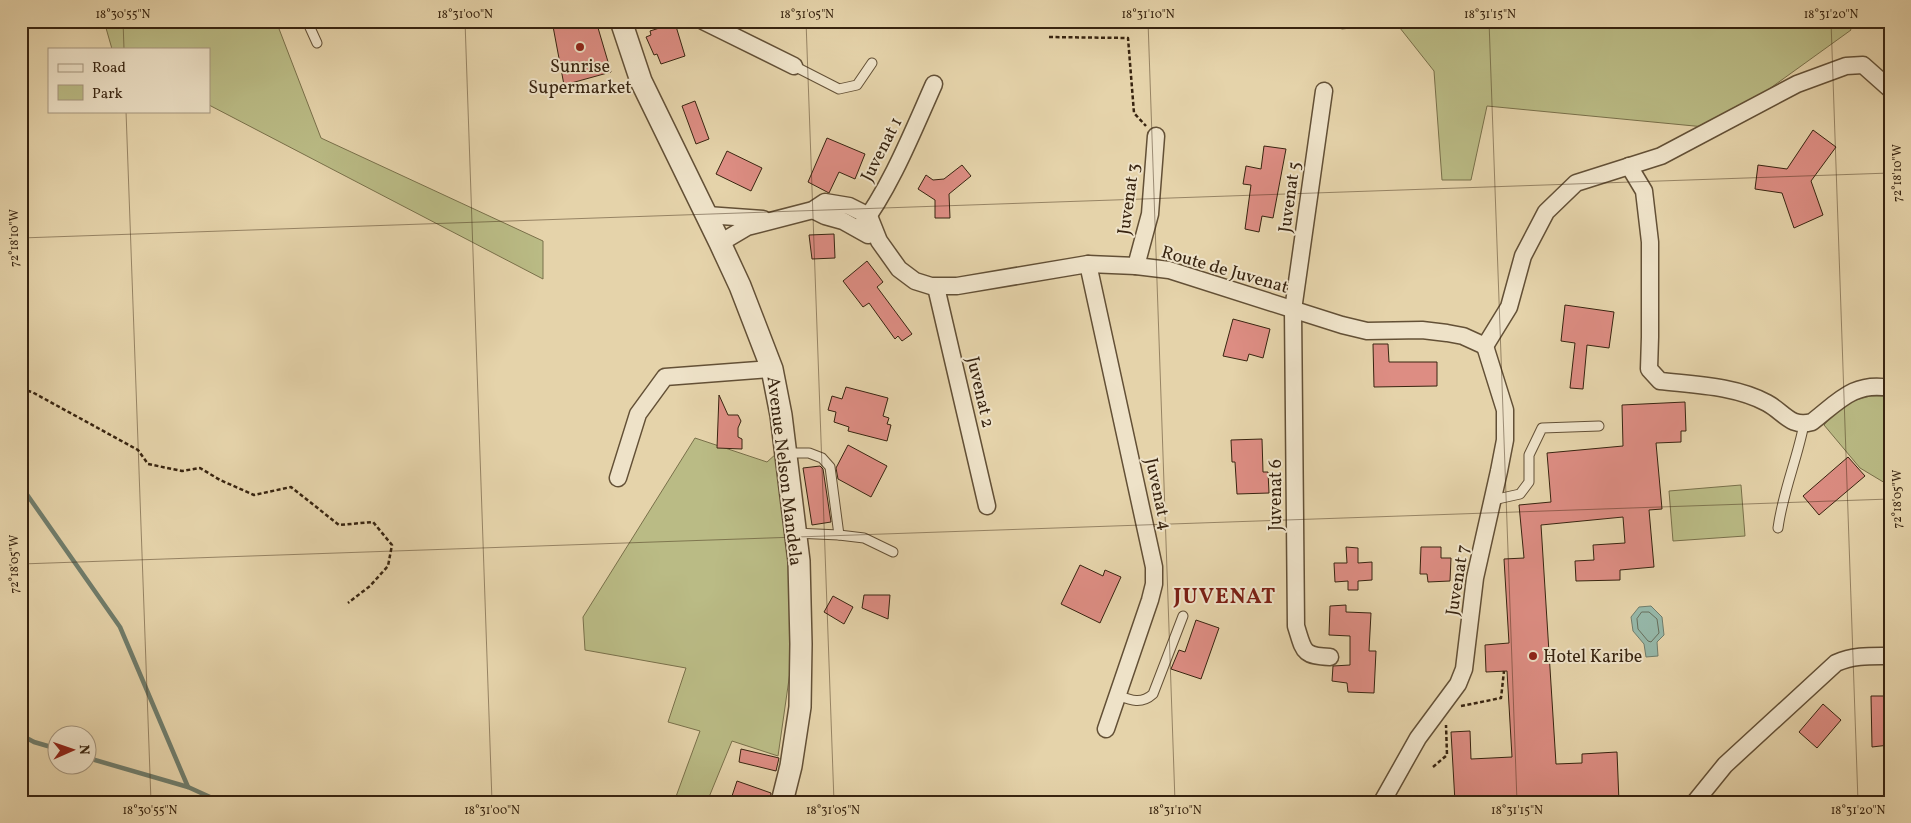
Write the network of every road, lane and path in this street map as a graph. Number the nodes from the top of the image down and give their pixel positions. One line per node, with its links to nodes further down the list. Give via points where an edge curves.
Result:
1 (307, 21): 5 (lane)
2 (621, 21): 13 (street, Avenue Nelson Mandela, via 641,81)
3 (703, 21): 7 (street)
4 (1049, 37): 11 (path, via 1128,38 1134,113)
5 (317, 44)
6 (872, 63): 7 (lane, via 857,85 839,89)
7 (794, 66)
8 (934, 84): 15 (street, Juvenat 1, via 905,148)
9 (1890, 89): 12 (street, via 1863,64 1846,66 1797,84 1661,156)
10 (1324, 91): 20 (street, Juvenat 5)
11 (1156, 136): 18 (street, Juvenat 3, via 1150,214)
12 (1629, 166): 21 (street, via 1576,183 1546,212 1523,256 1509,307); 25 (street, via 1644,191 1650,242 1649,369 1660,381 1709,386 1742,394 1767,403 1795,424)
13 (707, 215): 14 (street, Route de Juvenat); 16 (street, Avenue Nelson Mandela)
14 (770, 220): 15 (street, Route de Juvenat, via 813,210 825,216); 16 (street, Route de Juvenat, via 747,227)
15 (864, 223): 19 (street, Route de Juvenat, via 899,269 915,281)
16 (720, 243): 22 (street, Avenue Nelson Mandela)
17 (1088, 264): 18 (street, Route de Juvenat); 19 (street, Route de Juvenat); 40 (street, Juvenat 4, via 1154,567 1150,600)
18 (1136, 266): 20 (street, Route de Juvenat, via 1169,270)
19 (936, 287): 30 (street, Juvenat 2)
20 (1293, 310): 21 (street, Route de Juvenat, via 1367,331 1447,333); 38 (street, Juvenat 6, via 1296,626 1303,649 1312,656)
21 (1485, 346): 29 (street, Juvenat 7, via 1505,410 1505,440)
22 (772, 369): 27 (street, Avenue Nelson Mandela); 28 (street, via 665,377 638,414)
23 (1890, 388): 25 (street, via 1870,386 1855,390 1812,422)
24 (21, 389): 35 (path, via 138,450 148,464 182,471 200,468 254,495 291,487 339,525 374,522 392,545 388,566)
25 (1804, 424): 31 (lane)
26 (1599, 426): 29 (lane, via 1542,428 1529,455 1529,482 1520,494)
27 (785, 453): 32 (street, Avenue Nelson Mandela); 33 (lane, via 809,453 822,458 830,467)
28 (618, 478)
29 (1493, 500): 46 (street, Juvenat 7, via 1475,578 1464,669 1458,684 1418,738)
30 (987, 506)
31 (1778, 528)
32 (795, 533): 33 (lane); 45 (street, Avenue Nelson Mandela, via 801,644 800,707)
33 (839, 535): 34 (lane, via 864,538)
34 (893, 552)
35 (348, 603)
36 (1183, 616): 40 (lane, via 1153,694 1141,701)
37 (1890, 656): 47 (street, via 1862,656 1836,663 1725,765)
38 (1330, 658)
39 (1504, 671): 41 (path, via 1501,698)
40 (1118, 695): 43 (street, Juvenat 4)
41 (1458, 706)
42 (1450, 719): 44 (path, via 1446,725 1447,755)
43 (1106, 729)
44 (1433, 767)
45 (782, 802)
46 (1382, 802)
47 (1695, 802)

